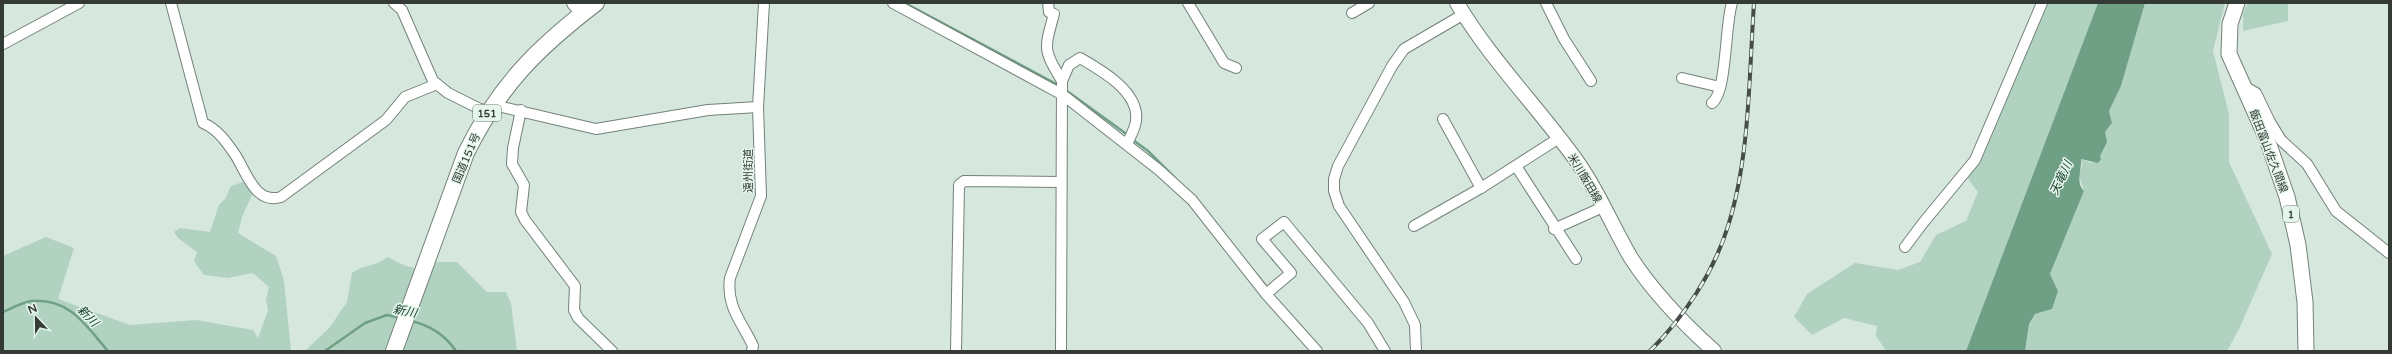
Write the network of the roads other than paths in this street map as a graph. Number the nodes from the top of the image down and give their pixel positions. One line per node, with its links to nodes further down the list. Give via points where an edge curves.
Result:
1 (79, 3): 17 (street)
2 (171, 3): 22 (street, via 203,123 214,128 234,153 249,180 262,196 272,200 281,197 386,120 405,97)
3 (394, 3): 22 (street, via 402,10 430,74)
4 (596, 3): 14 (highway, 国道151号 / 151)
5 (764, 3): 27 (street, 遠州街道)
6 (892, 3): 25 (street)
7 (1048, 3): 20 (street, via 1049,12 1054,14 1046,41 1046,55)
8 (1188, 3): 18 (street, via 1224,63)
9 (1369, 3): 16 (street)
10 (1546, 3): 21 (street, via 1564,39)
11 (1732, 3): 24 (street)
12 (2042, 3): 39 (street, via 1975,160)
13 (2237, 3): 23 (main road, 飯田富山佐久間線 / 1, via 2230,24 2229,54)
14 (579, 8): 28 (highway, 国道151号 / 151, via 520,68)
15 (1460, 9): 31 (main road, 米川飯田線); 50 (street, via 1404,49 1363,117 1334,179 1334,191 1339,206 1404,302 1415,325)
16 (1352, 13)
17 (3, 44)
18 (1236, 68)
19 (1682, 78): 24 (street)
20 (1062, 81): 25 (street); 32 (street, via 1069,65 1080,58 1112,76 1134,103 1136,121)
21 (1591, 81)
22 (437, 84): 28 (street, via 448,93 482,110)
23 (2242, 85): 40 (street, via 2256,93 2281,140 2307,164 2336,211); 52 (main road, 飯田富山佐久間線 / 1, via 2267,139 2287,197 2298,245)
24 (1720, 87): 26 (street)
25 (1063, 95): 32 (street); 34 (street)
26 (1712, 102)
27 (758, 107): 29 (street, via 708,110 596,129); 45 (street, 遠州街道, via 761,196 730,278 729,289 730,301 743,332 753,346)
28 (490, 108): 29 (street); 43 (highway, 国道151号 / 151, via 466,153)
29 (521, 110): 44 (street, via 512,164 524,185 521,212 524,220 576,286 574,310 578,318)
30 (1443, 119): 35 (street)
31 (1559, 138): 33 (street); 36 (main road, 米川飯田線, via 1577,160)
32 (1127, 144): 42 (street, via 1192,200)
33 (1516, 166): 35 (street); 38 (street)
34 (1061, 182): 46 (street, via 964,181 959,185); 47 (street)
35 (1481, 188): 37 (street)
36 (1603, 207): 38 (street); 51 (main road, 米川飯田線, via 1644,276 1680,318)
37 (1414, 226)
38 (1554, 229): 41 (street)
39 (1905, 247)
40 (2389, 253)
41 (1576, 260)
42 (1266, 294): 48 (street); 49 (street, via 1291,273 1262,238 1284,222 1368,323)
43 (394, 351)
44 (612, 351)
45 (752, 351)
46 (956, 351)
47 (1061, 351)
48 (1317, 351)
49 (1385, 351)
50 (1416, 351)
51 (1714, 351)
52 (2306, 351)

